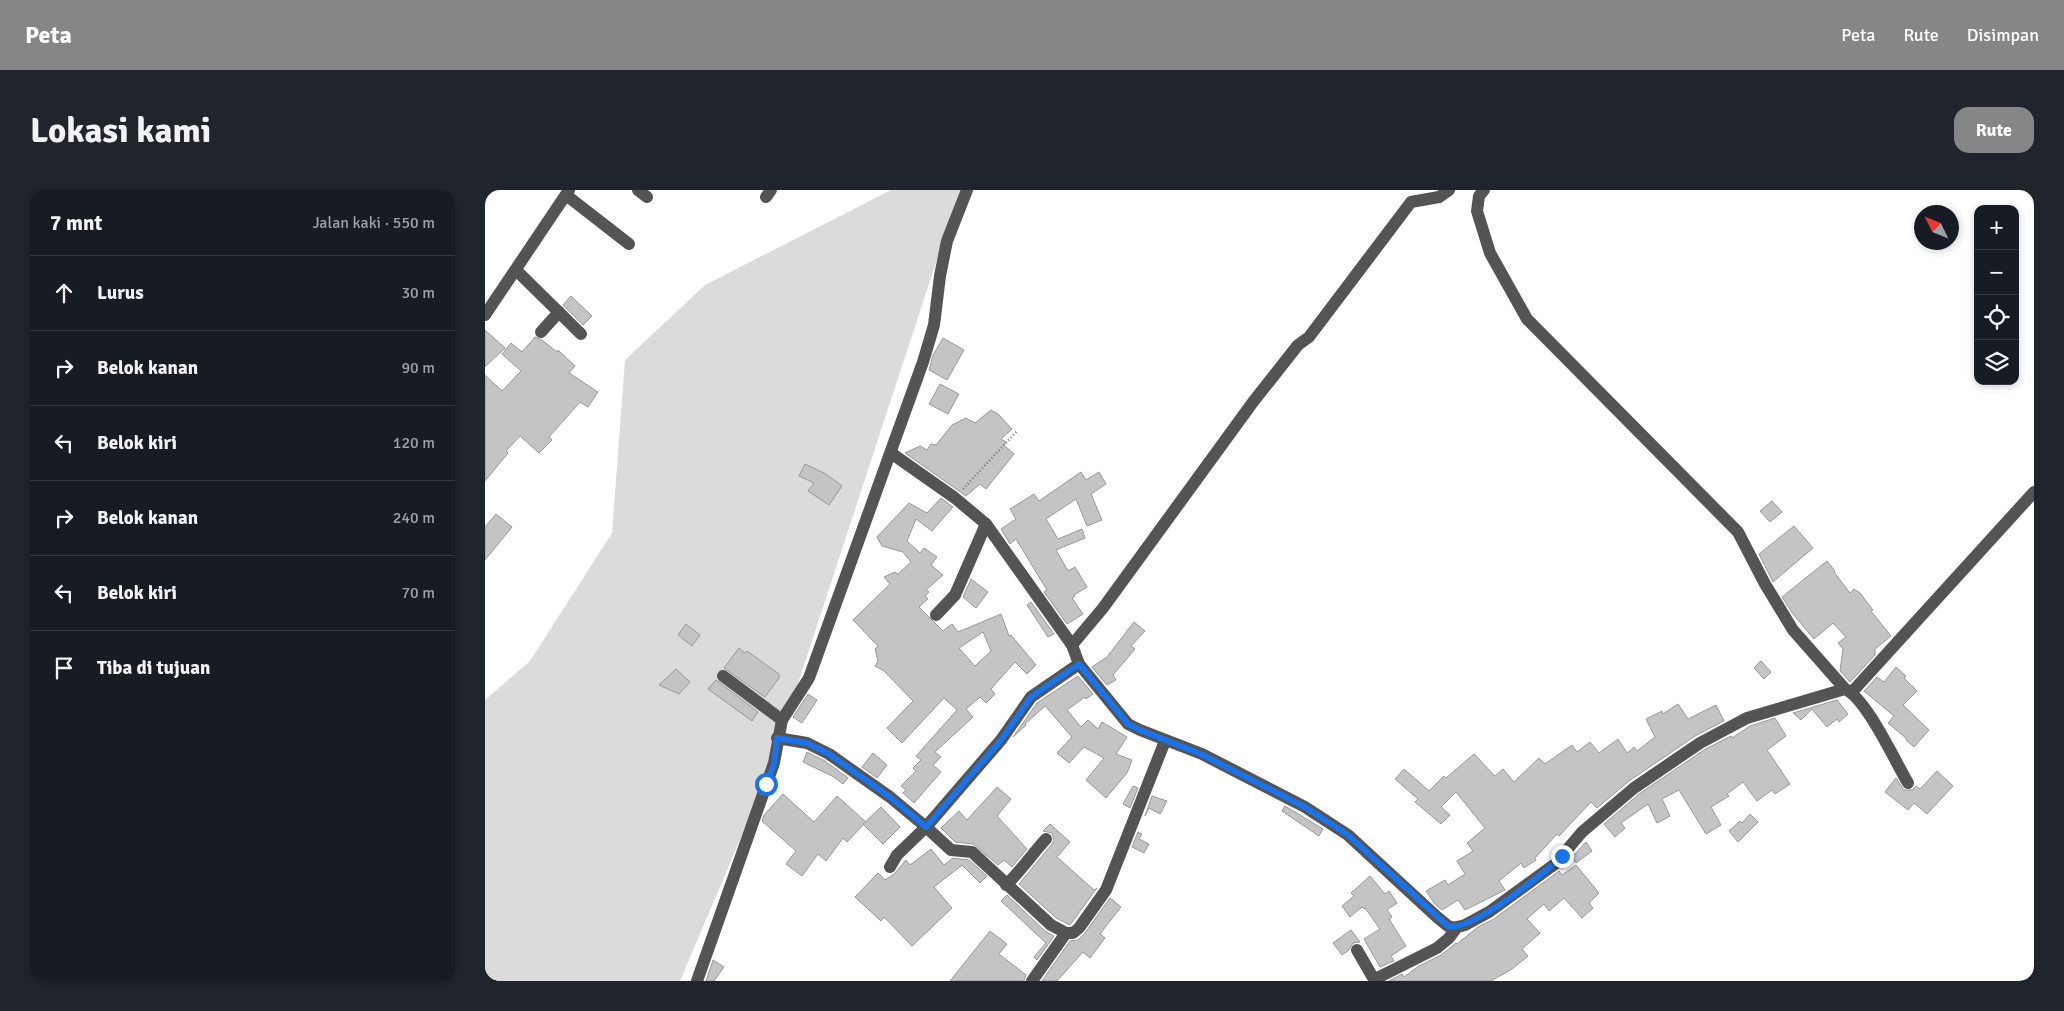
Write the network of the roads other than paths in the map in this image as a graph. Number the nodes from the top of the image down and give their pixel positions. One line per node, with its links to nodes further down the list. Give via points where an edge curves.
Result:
1 (967, 190): 11 (street, via 947,241 934,325)
2 (1449, 190): 15 (street, via 1439,197 1411,202 1309,337 1299,344 1253,402 1103,608)
3 (568, 192): 5 (street); 6 (street)
4 (1479, 192): 18 (street, via 1477,211 1490,253 1527,319 1738,532 1793,630)
5 (629, 244)
6 (516, 270): 7 (street); 8 (street)
7 (559, 312): 9 (street); 10 (street)
8 (485, 315)
9 (541, 332)
10 (581, 334)
11 (891, 453): 13 (street); 19 (street, via 809,678)
12 (2034, 492): 18 (street)
13 (986, 524): 14 (street, via 955,595); 15 (street)
14 (936, 615)
15 (1072, 645): 16 (street)
16 (1079, 664): 21 (street, via 1128,724); 23 (street, via 1031,697 1001,740)
17 (723, 676): 19 (street)
18 (1848, 691): 22 (street, via 1872,720); 27 (street, via 1747,718 1700,743 1634,788 1582,832 1545,871 1489,912)
19 (782, 720): 20 (street)
20 (777, 738): 23 (street, via 807,743 829,754); 30 (street, via 774,764)
21 (1165, 741): 27 (street, via 1201,754 1305,807 1348,835 1448,926); 28 (street, via 1106,890 1079,928)
22 (1907, 783)
23 (926, 827): 25 (street); 26 (street, via 951,850 972,852)
24 (1046, 839): 26 (street)
25 (890, 867)
26 (1006, 885): 28 (street, via 1051,925)
27 (1457, 927): 29 (street, via 1437,948 1377,978 1372,976)
28 (1066, 934): 31 (street)
29 (1357, 950)
30 (697, 981)
31 (1032, 981)

